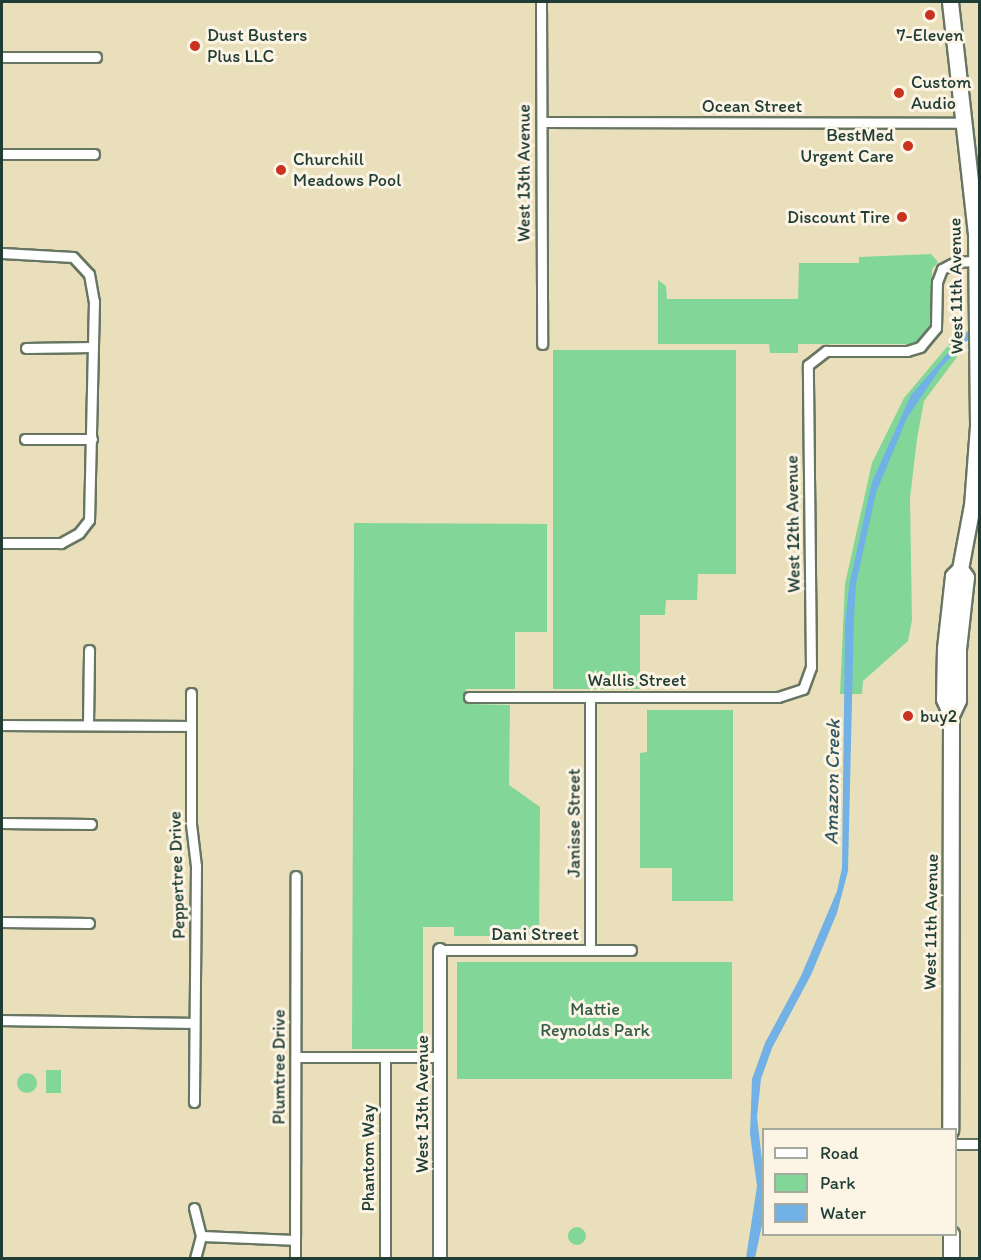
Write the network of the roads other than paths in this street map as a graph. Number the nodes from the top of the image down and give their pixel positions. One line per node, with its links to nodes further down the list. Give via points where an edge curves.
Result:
1 (542, 2): 5 (street, West 13th Avenue)
2 (950, 2): 6 (main road, West 11th Avenue)
3 (2, 57): 4 (street)
4 (96, 57)
5 (542, 122): 6 (street, Ocean Street); 11 (street, West 13th Avenue)
6 (963, 123): 10 (main road, West 11th Avenue)
7 (2, 154): 8 (street)
8 (94, 154)
9 (2, 253): 12 (street, via 63,254 78,261 89,274 94,292)
10 (977, 261): 18 (street, West 12th Avenue, via 955,262 942,269 937,282 936,328 920,347 907,351 826,351 812,358 807,374 812,667); 39 (main road, West 11th Avenue, via 977,467 960,569 952,576 945,639 944,699 951,715)
11 (542, 345)
12 (93, 347): 13 (street); 15 (street)
13 (26, 348)
14 (25, 439): 15 (street)
15 (92, 439): 16 (street, via 92,505 79,533 48,546)
16 (2, 543)
17 (89, 650): 23 (street)
18 (803, 689): 21 (street, Wallis Street, via 787,697)
19 (191, 693): 24 (street, Peppertree Drive)
20 (469, 697): 21 (street, Wallis Street)
21 (590, 697): 31 (street, Janisse Street)
22 (2, 725): 23 (street)
23 (88, 725): 24 (street)
24 (191, 726): 34 (street, Peppertree Drive, via 196,866)
25 (2, 823): 26 (street)
26 (91, 824)
27 (296, 876): 35 (street, Plumtree Drive)
28 (2, 922): 29 (street)
29 (89, 923)
30 (440, 950): 31 (street, Dani Street); 37 (street, West 13th Avenue)
31 (590, 950): 32 (street, Dani Street)
32 (631, 950)
33 (2, 1020): 34 (street)
34 (194, 1023): 38 (street, Peppertree Drive)
35 (296, 1058): 36 (street); 45 (street, Plumtree Drive)
36 (385, 1058): 37 (street); 48 (street, Phantom Way)
37 (440, 1058): 49 (street, West 13th Avenue)
38 (194, 1102)
39 (950, 1128)
40 (957, 1144): 41 (street)
41 (980, 1144)
42 (194, 1208): 43 (street)
43 (201, 1236): 45 (street); 46 (street)
44 (951, 1236): 50 (main road)
45 (295, 1240): 47 (street, Plumtree Drive)
46 (195, 1258)
47 (295, 1258)
48 (385, 1258)
49 (440, 1258)
50 (951, 1258)

